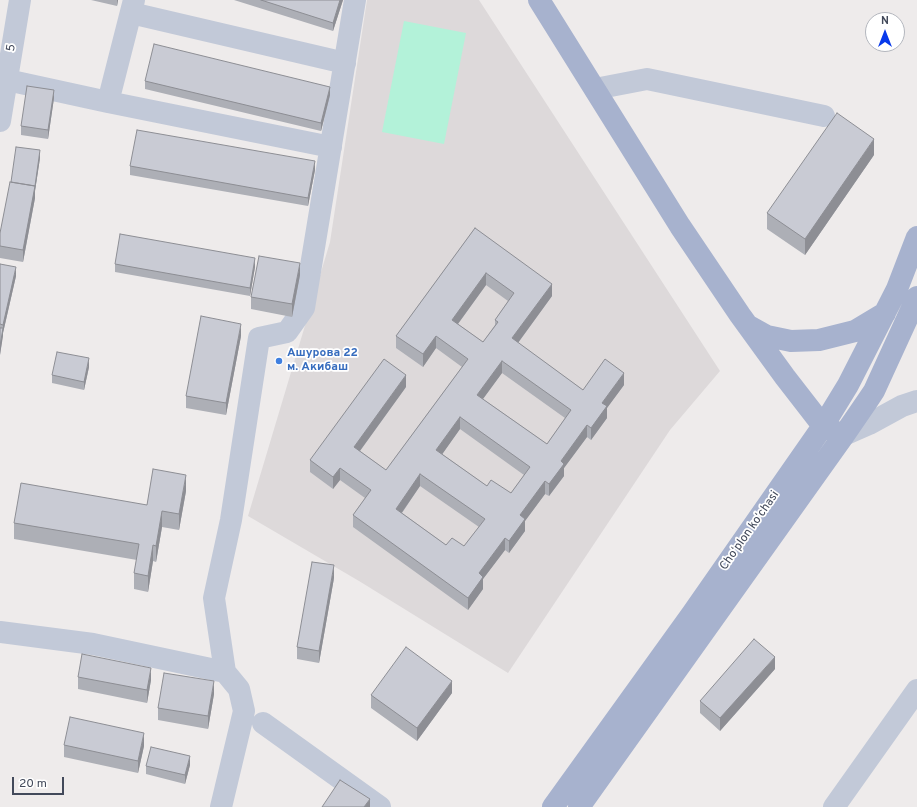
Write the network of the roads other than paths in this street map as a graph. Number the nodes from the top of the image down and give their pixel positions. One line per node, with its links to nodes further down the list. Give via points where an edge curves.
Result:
1 (20, 0): 6 (street, 5 / 5)
2 (356, 0): 5 (street)
3 (538, 0): 7 (main road)
4 (132, 6): 5 (street); 8 (street)
5 (345, 63): 11 (street)
6 (7, 80): 8 (street); 10 (street, 5 / 5)
7 (595, 89): 9 (street, via 647,79); 15 (main road, via 680,226)
8 (108, 102): 11 (street)
9 (824, 116)
10 (0, 121)
11 (330, 147): 20 (street, via 304,308 287,332 259,338 231,520 214,598)
12 (917, 236): 14 (main road, Choʻplon koʻchasi)
13 (917, 299): 18 (main road, Choʻplon koʻchasi, via 874,391)
14 (885, 313): 15 (main road, via 855,331 819,340 791,341 766,336); 17 (main road, Choʻplon koʻchasi, via 848,385)
15 (746, 324): 17 (main road)
16 (917, 401): 18 (street)
17 (823, 426): 18 (main road); 25 (main road, Choʻplon koʻchasi)
18 (844, 435): 26 (main road, Choʻplon koʻchasi)
19 (0, 632): 20 (street, via 93,644)
20 (225, 672): 23 (street, via 239,689 244,711)
21 (917, 690): 27 (street)
22 (263, 723): 24 (street)
23 (221, 807)
24 (380, 807)
25 (553, 807)
26 (579, 807)
27 (834, 807)

